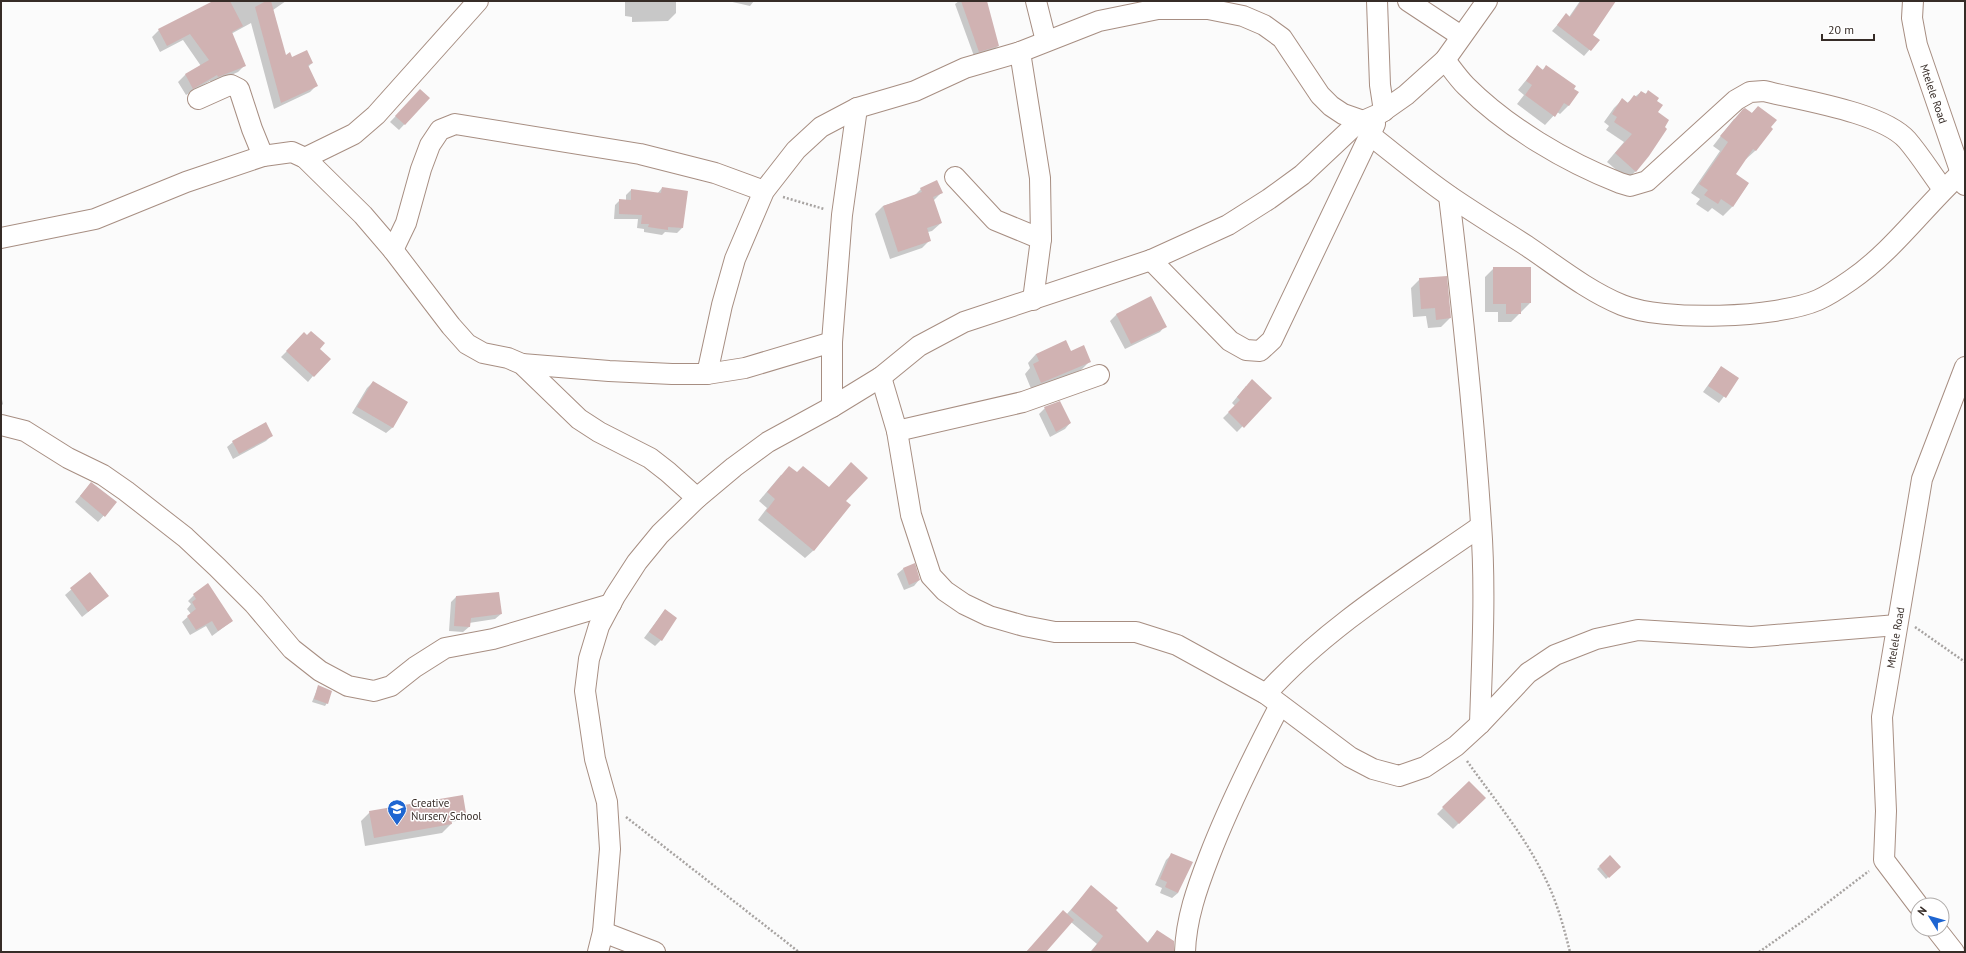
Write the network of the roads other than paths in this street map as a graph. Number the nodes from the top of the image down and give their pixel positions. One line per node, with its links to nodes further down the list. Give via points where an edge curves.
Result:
1 (478, 1): 15 (street, via 376,115 354,134)
2 (1036, 1): 8 (street)
3 (1377, 1): 13 (street, via 1380,85)
4 (1408, 1): 7 (street)
5 (1487, 1): 7 (street)
6 (1913, 1): 16 (street, Mtelele Road, via 1912,18 1917,45)
7 (1461, 36): 10 (street)
8 (1046, 41): 9 (street); 13 (street, via 1099,21 1158,9 1208,9 1243,16 1264,25 1282,38 1320,95 1331,106 1343,114)
9 (1020, 52): 12 (street, via 965,68 915,91); 22 (street, via 1040,178)
10 (1445, 60): 13 (street); 18 (street, via 1484,103 1517,128 1558,153 1630,186 1647,181 1736,100 1750,92 1764,91 1848,111 1894,129 1906,140)
11 (198, 99): 14 (street, via 231,85 239,89)
12 (857, 108): 19 (street, via 821,127 796,150); 26 (street, via 842,215)
13 (1374, 120): 20 (street); 24 (street, via 1351,129 1302,175 1228,225); 24 (street, via 1272,340 1260,351 1246,350 1230,341)
14 (263, 156): 15 (street, via 292,152); 21 (street, via 186,182 94,219)
15 (305, 158): 23 (street, via 340,191)
16 (1962, 168): 18 (street)
17 (956, 177): 22 (street, via 995,220)
18 (1943, 189): 20 (street, via 1880,255 1852,280 1818,300 1782,310 1684,316 1623,306 1586,286)
19 (764, 192): 23 (street, via 715,173 640,154 455,124 440,130 430,145 406,222); 29 (street, via 735,259)
20 (1449, 196): 36 (street, via 1464,323)
21 (1, 238)
22 (1041, 239): 25 (street)
23 (393, 250): 27 (street, via 467,344 483,353)
24 (1151, 260): 25 (street)
25 (1033, 300): 31 (street, via 964,322 919,346)
26 (832, 342): 29 (street, via 745,368); 32 (street)
27 (522, 364): 29 (street, via 609,371); 35 (street, via 579,419 650,458)
28 (1965, 367): 38 (street, Mtelele Road, via 1922,479)
29 (707, 374)
30 (1099, 375): 34 (street, via 1023,402)
31 (880, 377): 32 (street); 34 (street)
32 (832, 407): 35 (street, via 768,442)
33 (1, 425): 37 (street, via 25,431 126,491 185,537 212,562 254,604 292,649 320,671 348,686 374,691 391,686 445,648 493,639)
34 (897, 431): 39 (street, via 911,515 931,576 945,591 989,616 1024,626 1056,632 1136,632 1177,645)
35 (697, 498): 37 (street, via 660,534 637,562)
36 (1481, 526): 39 (street, via 1381,595 1306,652 1287,670); 40 (street, via 1483,607)
37 (611, 604): 42 (street, via 599,626 589,659 585,691 595,759 607,802 610,849)
38 (1898, 620): 40 (street, via 1751,637 1638,630 1596,639 1555,655 1528,673); 41 (street, Mtelele Road, via 1882,717 1886,811 1884,860)
39 (1273, 700): 40 (street, via 1350,757 1373,770 1399,776 1425,768 1456,746); 46 (street, via 1202,876 1190,914)
40 (1480, 724)
41 (1912, 897)
42 (603, 932): 44 (street); 45 (street)
43 (1942, 937): 47 (street)
44 (598, 952)
45 (655, 952)
46 (1185, 952)
47 (1954, 952)

